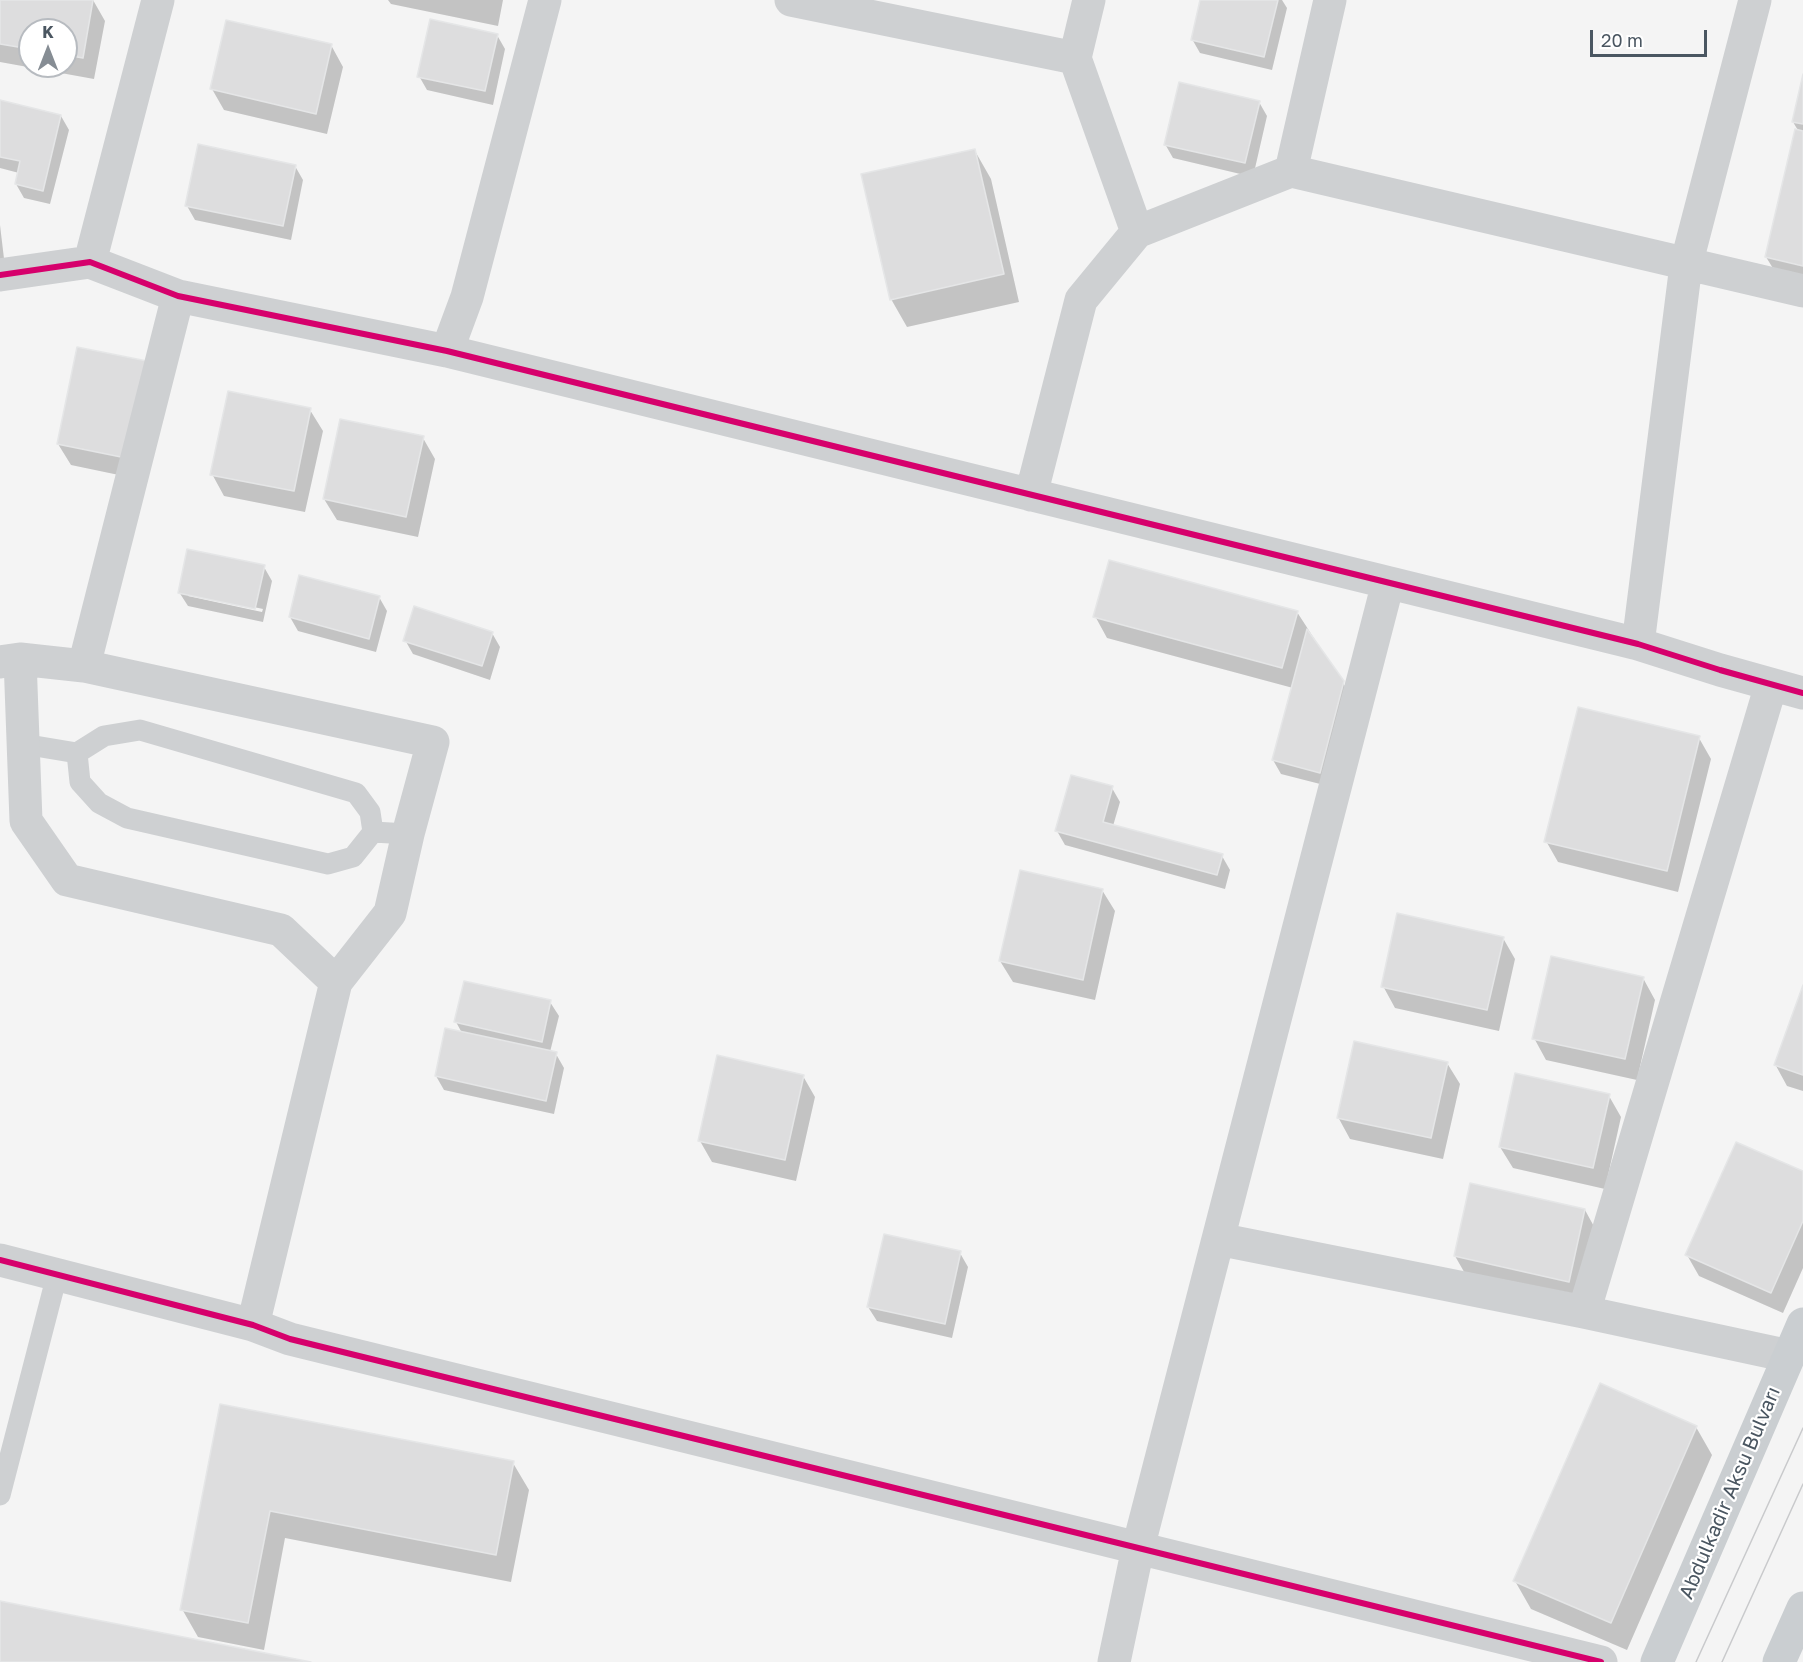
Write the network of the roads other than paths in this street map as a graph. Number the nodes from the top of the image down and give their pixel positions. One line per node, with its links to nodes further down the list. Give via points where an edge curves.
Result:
1 (158, 0): 10 (street)
2 (545, 0): 15 (street, via 467,297)
3 (791, 0): 7 (street)
4 (1089, 0): 7 (street)
5 (1330, 0): 8 (street)
6 (1755, 0): 11 (street)
7 (1075, 58): 9 (street)
8 (1291, 171): 9 (street); 11 (street)
9 (1137, 232): 16 (street, via 1082,300)
10 (90, 262): 12 (street); 14 (street)
11 (1686, 265): 13 (street); 18 (street)
12 (0, 275)
13 (1803, 291)
14 (178, 296): 15 (street); 20 (street)
15 (447, 351): 16 (street)
16 (1030, 495): 17 (street)
17 (1388, 583): 18 (street); 28 (street)
18 (1638, 644): 21 (street)
19 (10, 661): 20 (street); 23 (street)
20 (84, 666): 26 (street, via 433,742)
21 (1771, 685): 22 (street); 31 (street)
22 (1803, 693)
23 (23, 744): 24 (lane); 27 (street, via 26,821 67,880 281,930)
24 (77, 753): 25 (lane, via 104,736 140,730 356,793 370,812); 25 (lane, via 80,782 99,803 128,818 328,864 354,857)
25 (373, 832): 26 (lane)
26 (408, 834): 27 (street, via 390,913)
27 (336, 982): 33 (street)
28 (1218, 1239): 31 (street); 36 (street)
29 (0, 1260): 30 (street)
30 (57, 1275): 33 (street); 35 (lane)
31 (1584, 1312): 34 (street)
32 (1803, 1324): 34 (main road, Abdulkadir Aksu Bulvarı)
33 (253, 1325): 36 (street, via 290,1339)
34 (1789, 1356): 40 (main road, Abdulkadir Aksu Bulvarı)
35 (0, 1496)
36 (1138, 1548): 38 (street); 39 (street)
37 (1803, 1608): 41 (main road)
38 (1114, 1662)
39 (1601, 1662)
40 (1657, 1662)
41 (1779, 1662)

